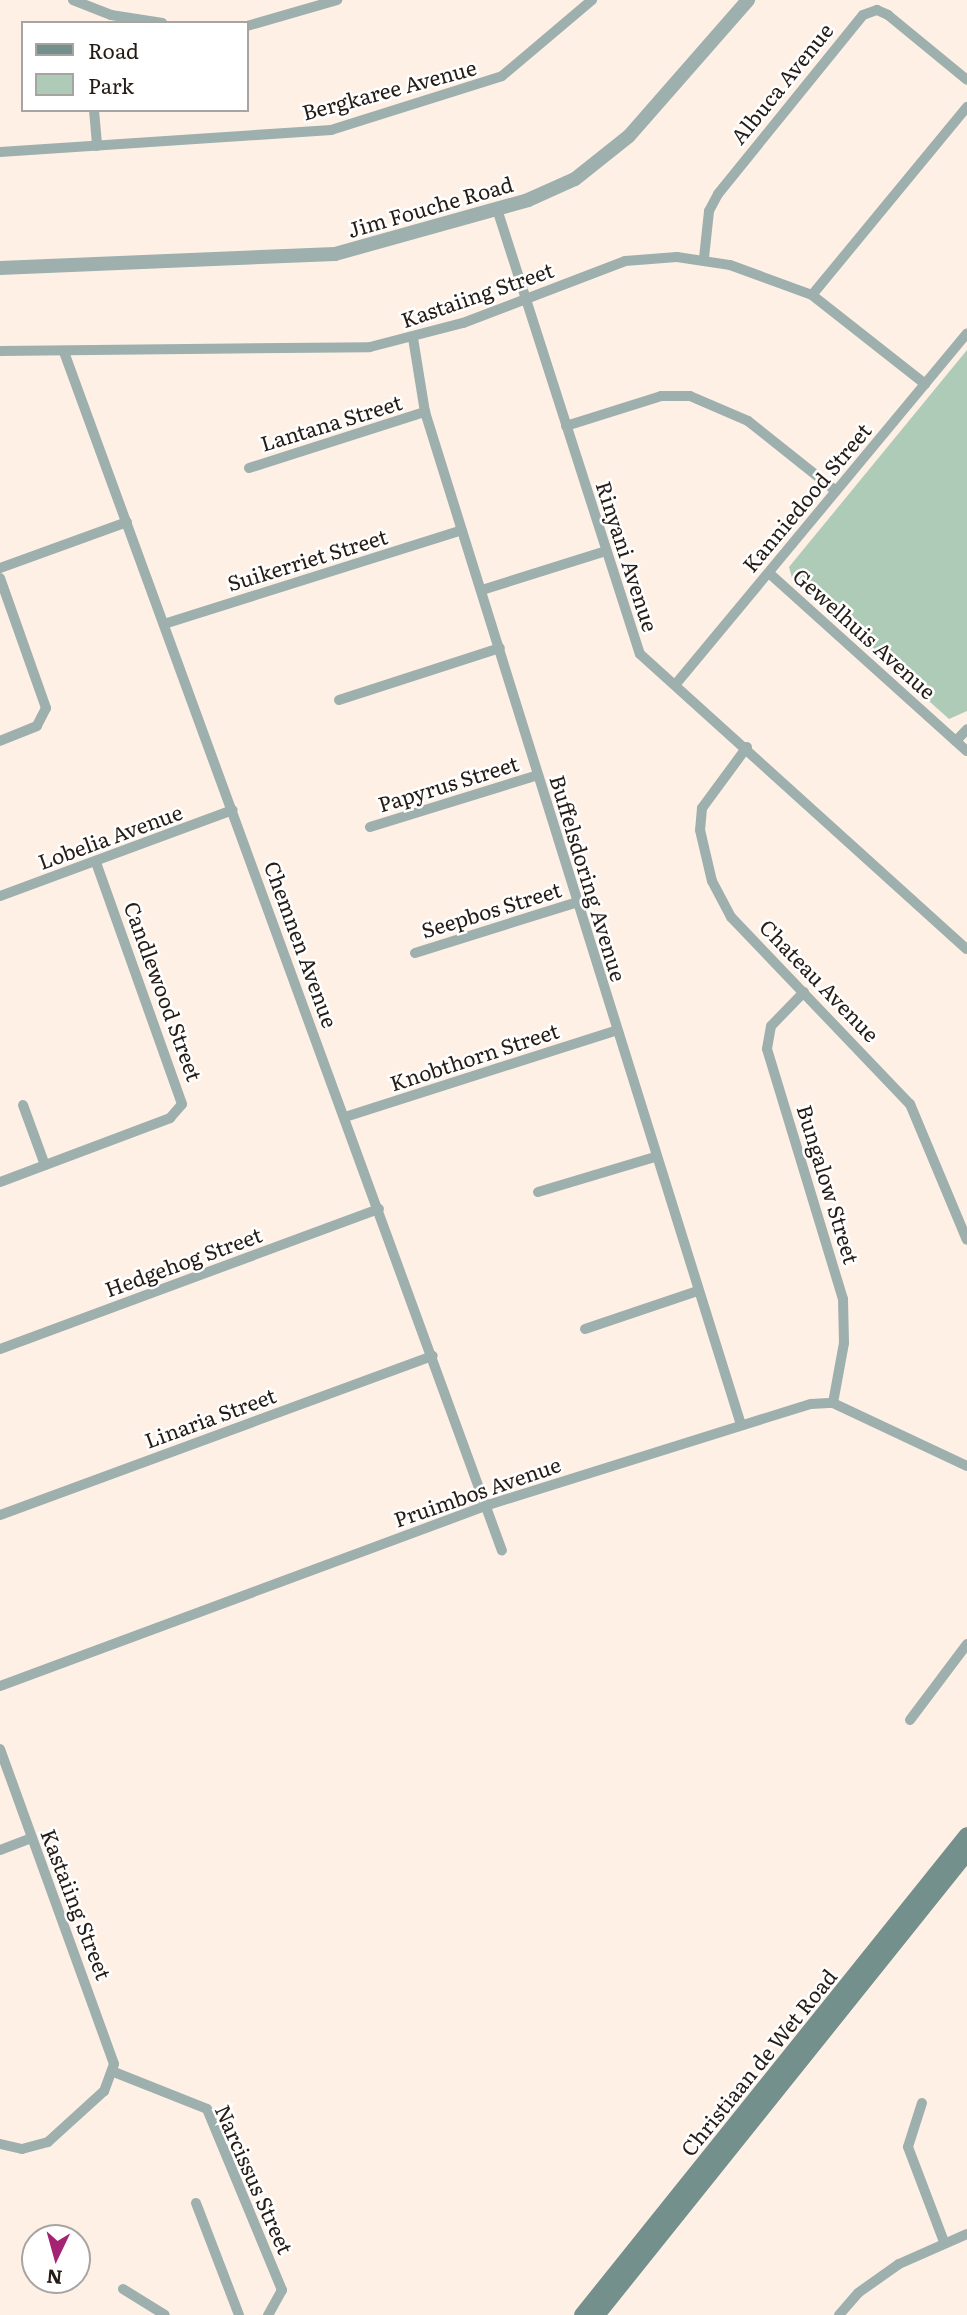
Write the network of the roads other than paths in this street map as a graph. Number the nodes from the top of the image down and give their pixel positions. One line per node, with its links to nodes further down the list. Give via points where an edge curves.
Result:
1 (73, 0): 6 (street)
2 (337, 0): 5 (street)
3 (592, 0): 12 (street, Bergkaree Avenue, via 502,76 380,116 298,135)
4 (748, 0): 14 (street, Jim Fouche Road, via 660,106 607,155 563,186)
5 (303, 5): 8 (street)
6 (110, 19): 7 (street)
7 (136, 21)
8 (248, 26)
9 (967, 80): 15 (street, Albuca Avenue, via 888,15 877,10 863,15 718,194 709,211)
10 (967, 107): 17 (street)
11 (94, 112): 12 (street)
12 (97, 146): 13 (street, Bergkaree Avenue)
13 (0, 152)
14 (497, 209): 16 (street, Jim Fouche Road, via 335,254); 18 (street, Rinyani Avenue)
15 (704, 258): 17 (street, Kastaiing Street); 18 (street, Kastaiing Street, via 625,261)
16 (0, 268)
17 (812, 295): 23 (street, Kastaiing Street)
18 (526, 299): 20 (street, Kastaiing Street); 25 (street, Rinyani Avenue)
19 (967, 333): 23 (street, Kanniedood Street)
20 (413, 338): 22 (street, Kastaiing Street, via 359,348); 24 (street, Buffelsdoring Avenue)
21 (0, 351): 22 (street, Kastaiing Street)
22 (64, 352): 28 (street, Chemnen Avenue)
23 (925, 384): 27 (street, Kanniedood Street)
24 (425, 412): 26 (street, Lantana Street); 29 (street, Buffelsdoring Avenue)
25 (566, 426): 27 (street, via 661,396 690,396 748,421); 30 (street, Rinyani Avenue)
26 (249, 468)
27 (836, 491): 32 (street, Kanniedood Street)
28 (127, 522): 31 (street); 35 (street, Chemnen Avenue)
29 (462, 530): 34 (street, Buffelsdoring Avenue); 35 (street, Suikerriet Street)
30 (606, 551): 34 (street); 37 (street, Rinyani Avenue, via 640,654)
31 (0, 568)
32 (769, 573): 37 (street, Kanniedood Street); 41 (street, Gewelhuis Avenue)
33 (0, 578): 40 (street, via 46,708 37,726)
34 (482, 590): 36 (street, Buffelsdoring Avenue)
35 (163, 624): 45 (street, Chemnen Avenue)
36 (500, 648): 38 (street); 44 (street, Buffelsdoring Avenue)
37 (675, 685): 42 (street, Rinyani Avenue)
38 (339, 699)
39 (967, 729): 41 (street)
40 (0, 741)
41 (956, 741): 43 (street, Gewelhuis Avenue)
42 (747, 747): 50 (street, Rinyani Avenue); 52 (street, Chateau Avenue, via 705,799 699,819 702,848 731,917)
43 (967, 751)
44 (538, 775): 46 (street, Papyrus Street); 49 (street, Buffelsdoring Avenue)
45 (233, 810): 47 (street, Lobelia Avenue); 55 (street, Chemnen Avenue)
46 (370, 827)
47 (96, 862): 48 (street, Lobelia Avenue); 57 (street, Candlewood Street, via 182,1104 170,1118)
48 (0, 896)
49 (578, 902): 51 (street, Seepbos Street); 53 (street, Buffelsdoring Avenue)
50 (967, 949)
51 (415, 953)
52 (804, 992): 61 (street, Chateau Avenue, via 910,1104); 66 (street, Bungalow Street, via 771,1026 767,1049 843,1299 844,1343)
53 (615, 1031): 55 (street, Knobthorn Street); 56 (street, Buffelsdoring Avenue)
54 (23, 1105): 57 (street)
55 (345, 1117): 60 (street, Chemnen Avenue)
56 (655, 1157): 59 (street); 62 (street, Buffelsdoring Avenue)
57 (45, 1165): 58 (street, Candlewood Street)
58 (0, 1181)
59 (538, 1192)
60 (379, 1209): 64 (street, Hedgehog Street); 65 (street, Chemnen Avenue)
61 (967, 1240)
62 (697, 1291): 63 (street); 67 (street, Buffelsdoring Avenue)
63 (585, 1329)
64 (0, 1349)
65 (433, 1356): 69 (street, Chemnen Avenue); 70 (street, Linaria Street)
66 (832, 1403): 67 (street, Pruimbos Avenue); 68 (street)
67 (741, 1425): 69 (street, Pruimbos Avenue)
68 (967, 1466)
69 (488, 1504): 71 (street, Chemnen Avenue); 73 (street, Pruimbos Avenue)
70 (0, 1515)
71 (502, 1551)
72 (967, 1644): 74 (street)
73 (0, 1686)
74 (910, 1720)
75 (0, 1749): 77 (street, Kastaiing Street)
76 (967, 1835): 90 (main road, Christiaan de Wet Road)
77 (32, 1838): 78 (street); 80 (street, Kastaiing Street, via 113,2054)
78 (0, 1850)
79 (967, 1853): 91 (main road, Christiaan de Wet Road)
80 (114, 2072): 82 (street, via 104,2091 48,2142 22,2148); 89 (street, Narcissus Street, via 207,2109 282,2290)
81 (922, 2103): 85 (street, via 908,2147)
82 (0, 2144)
83 (196, 2203): 88 (street)
84 (967, 2234): 85 (street)
85 (944, 2242): 92 (street, via 884,2273)
86 (123, 2289): 87 (street)
87 (165, 2315)
88 (239, 2315)
89 (268, 2315)
90 (582, 2315)
91 (597, 2315)
92 (839, 2315)

